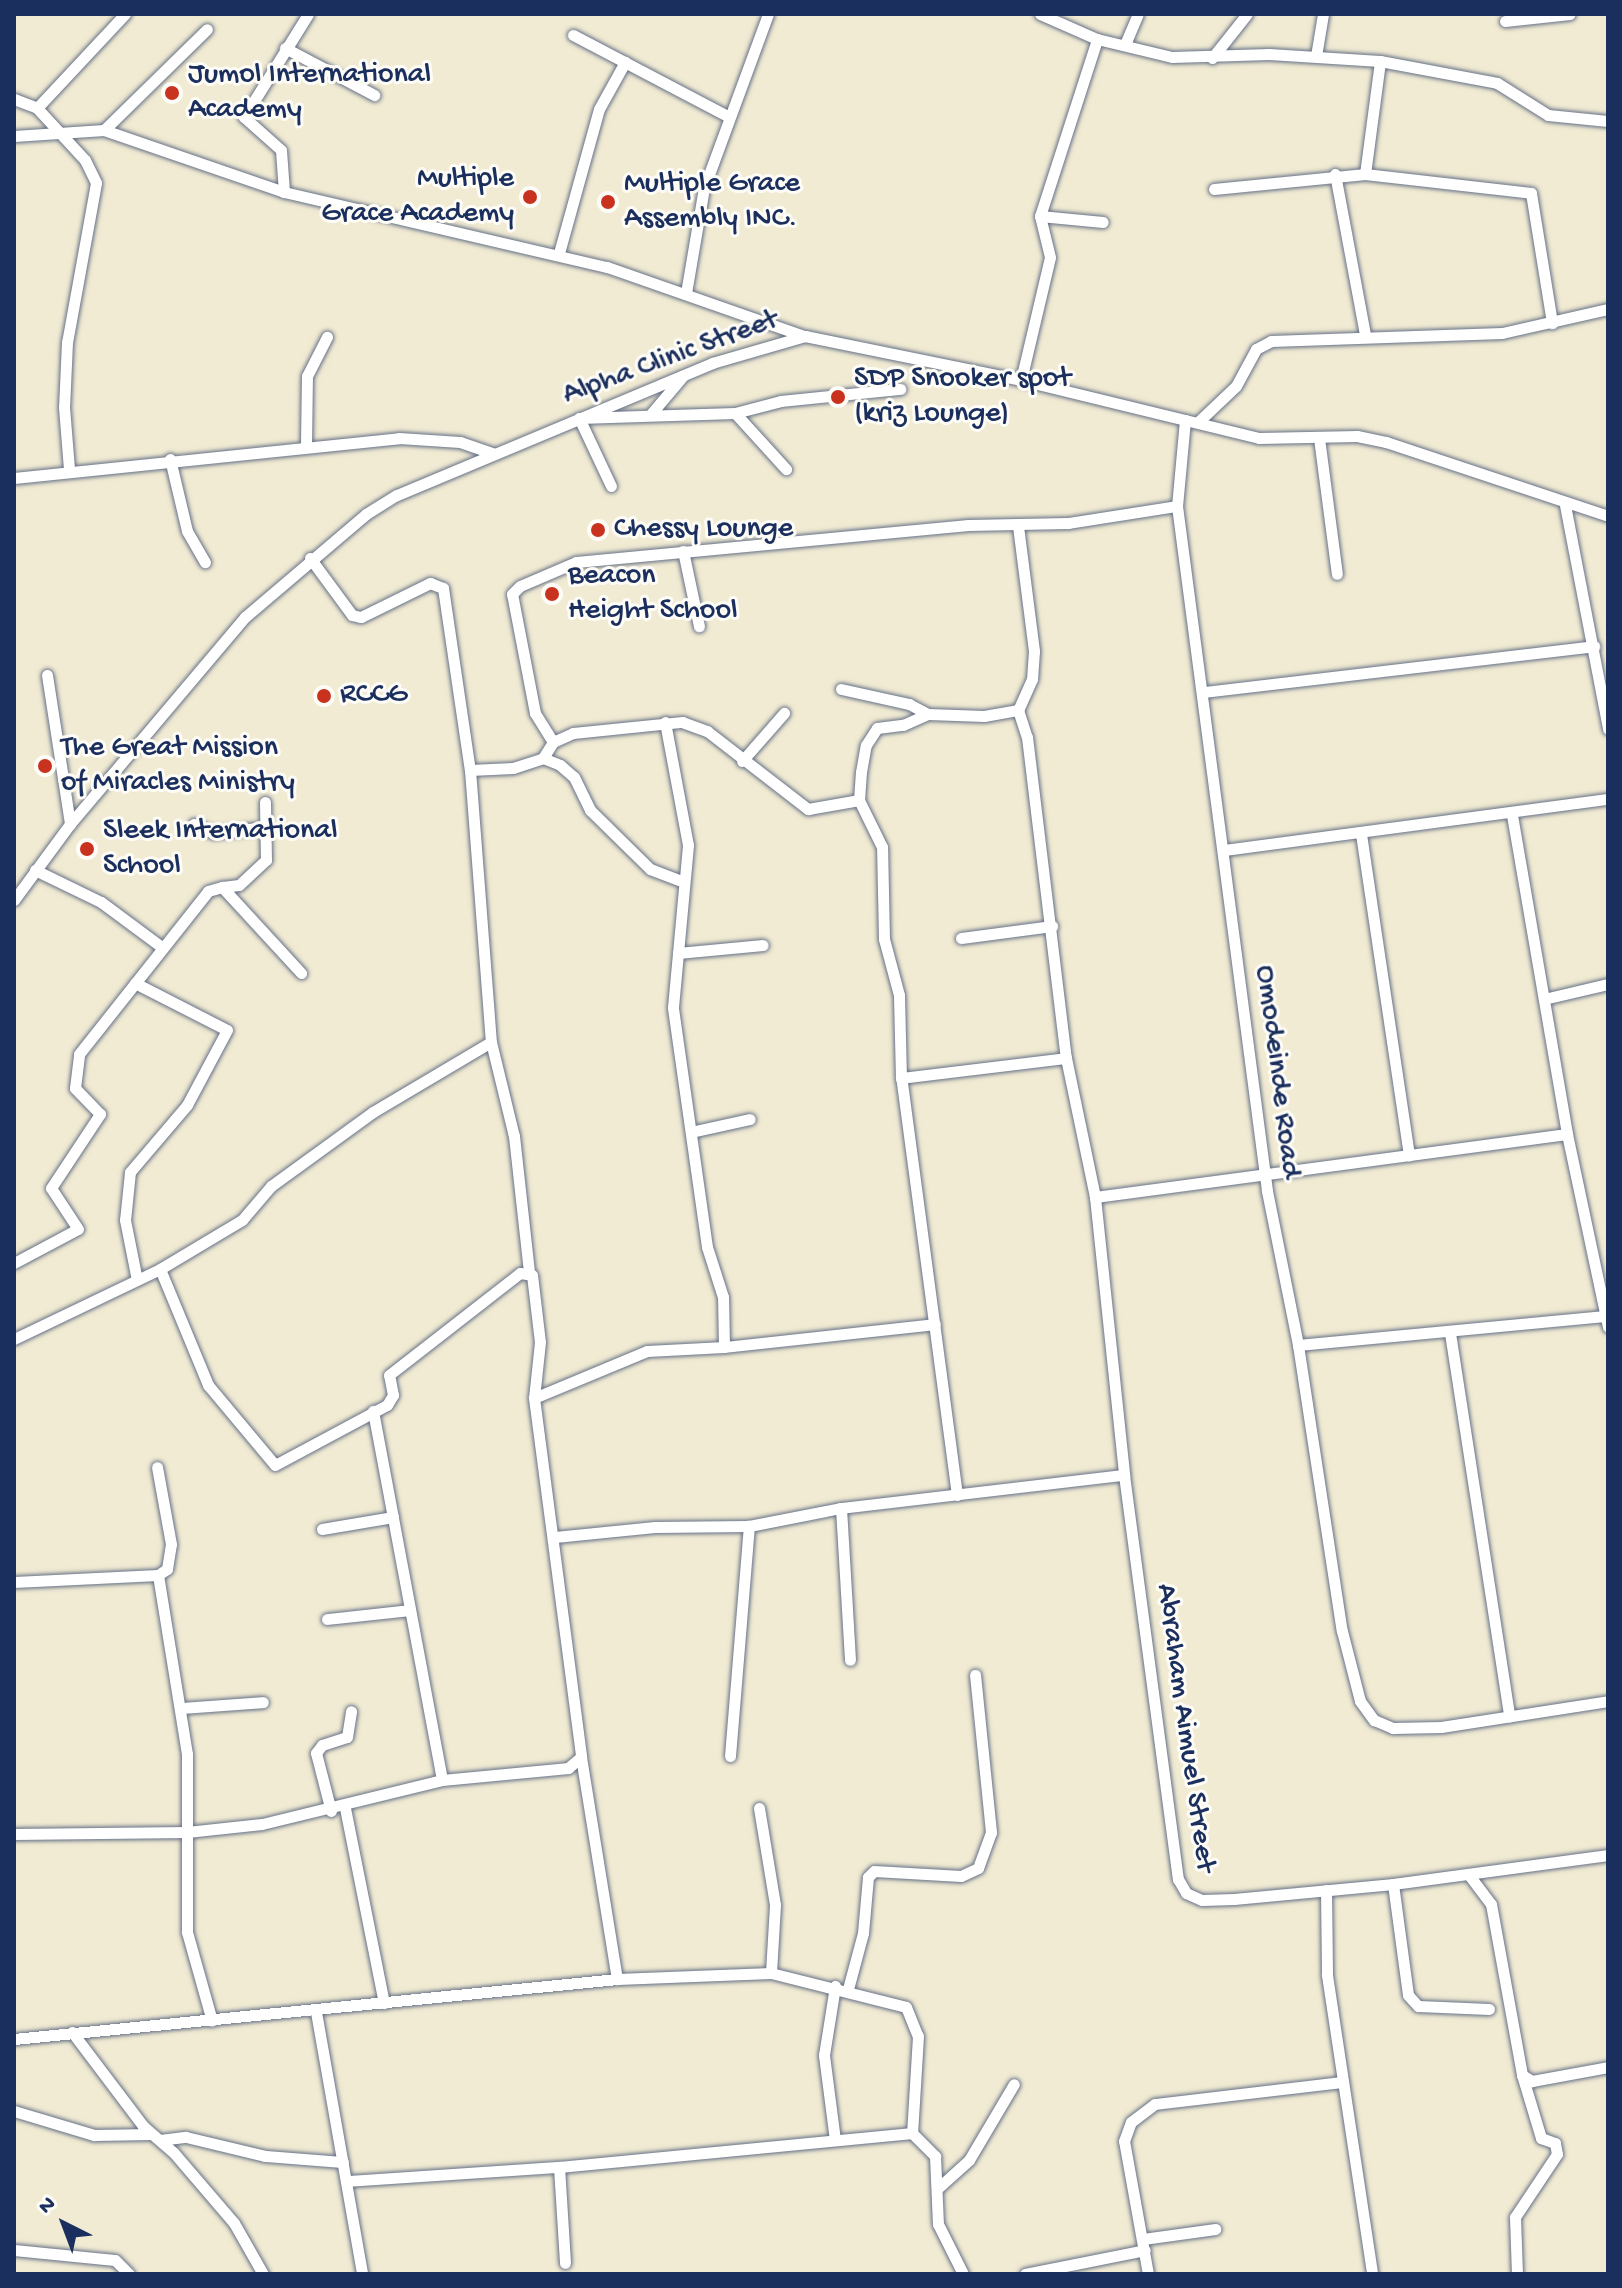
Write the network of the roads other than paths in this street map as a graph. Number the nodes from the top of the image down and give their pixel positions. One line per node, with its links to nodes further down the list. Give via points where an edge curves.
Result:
1 (125, 14): 21 (street)
2 (308, 14): 14 (street)
3 (768, 14): 22 (street)
4 (1040, 14): 12 (street)
5 (1138, 14): 13 (street)
6 (1247, 14): 16 (street)
7 (1323, 14): 15 (street)
8 (1570, 14): 9 (street)
9 (1505, 21)
10 (207, 29): 24 (street)
11 (573, 35): 18 (street)
12 (1097, 39): 13 (street); 31 (street)
13 (1126, 42): 16 (street, via 1172,57)
14 (285, 48): 19 (street); 30 (street, via 244,117 281,150)
15 (1316, 56): 16 (street); 17 (street)
16 (1212, 58)
17 (1380, 61): 23 (street, via 1497,83 1548,115); 28 (street)
18 (625, 62): 22 (street); 33 (street, via 599,109)
19 (374, 95)
20 (14, 99): 21 (street)
21 (37, 108): 26 (street)
22 (727, 116): 34 (street, via 704,188)
23 (1608, 121)
24 (104, 130): 26 (street); 30 (street)
25 (14, 136): 26 (street)
26 (61, 136): 52 (street, via 85,160 96,183 67,342 64,407)
27 (1335, 174): 28 (street); 29 (street); 37 (street)
28 (1365, 174): 36 (street, via 1531,193)
29 (1214, 189)
30 (284, 192): 33 (street)
31 (1040, 216): 32 (street); 41 (street, via 1050,257)
32 (1103, 222)
33 (559, 253): 34 (street)
34 (686, 293): 38 (street)
35 (1608, 309): 36 (street)
36 (1552, 323): 37 (street, via 1502,333)
37 (1365, 335): 47 (street, via 1263,344 1236,386)
38 (805, 336): 40 (street, Alpha Clinic Street); 41 (street, Alpha Clinic Street)
39 (327, 337): 49 (street, via 307,376)
40 (685, 374): 44 (street); 45 (street, Alpha Clinic Street)
41 (1021, 380): 46 (street, Alpha Clinic Street)
42 (900, 389): 43 (street, via 781,401)
43 (735, 413): 44 (street); 53 (street)
44 (650, 415): 45 (street, via 628,420)
45 (579, 418): 50 (street, Alpha Clinic Street); 55 (street)
46 (1185, 420): 47 (street, Alpha Clinic Street); 57 (street, Omodeinde Road)
47 (1198, 422): 48 (street, Alpha Clinic Street, via 1259,438)
48 (1319, 438): 56 (street, Alpha Clinic Street, via 1386,442); 63 (street)
49 (306, 445): 50 (street, via 426,438); 51 (street)
50 (494, 454): 61 (street, Alpha Clinic Street, via 397,495)
51 (170, 459): 52 (street); 62 (street, via 187,531)
52 (69, 469): 54 (street)
53 (786, 469)
54 (14, 478)
55 (611, 486)
56 (1565, 505): 58 (street, Alpha Clinic Street); 65 (street)
57 (1177, 506): 59 (street); 69 (street, Omodeinde Road)
58 (1608, 516)
59 (1018, 526): 60 (street, via 968,525); 70 (street, via 1034,651 1032,679)
60 (683, 551): 64 (street); 75 (street, via 586,559 512,594 535,713)
61 (310, 558): 78 (street, via 352,615 361,617 430,583 443,588); 83 (street, Alpha Clinic Street, via 245,617)
62 (205, 562)
63 (1337, 574)
64 (699, 626)
65 (1594, 646): 66 (street); 69 (street)
66 (1602, 662): 74 (street)
67 (47, 675): 83 (street)
68 (841, 689): 72 (street, via 909,704)
69 (1204, 692): 87 (street, Omodeinde Road)
70 (1018, 710): 72 (street, via 984,716); 92 (street, Abraham Aimuel Street, via 1027,737)
71 (784, 713): 77 (street)
72 (928, 714): 80 (street, via 872,732 862,758)
73 (665, 722): 75 (street, via 573,733); 77 (street, via 698,725); 89 (street, via 688,845)
74 (1608, 729)
75 (553, 742): 76 (street)
76 (543, 758): 78 (street, via 513,768); 89 (street, via 569,771 590,810 650,869)
77 (742, 761): 80 (street, via 808,809)
78 (470, 770): 101 (street)
79 (1608, 799): 82 (street)
80 (859, 800): 103 (street, via 882,847 884,939 899,995)
81 (265, 802): 85 (street)
82 (1512, 815): 86 (street); 100 (street)
83 (70, 824): 88 (street, Alpha Clinic Street)
84 (194, 824): 85 (street, via 213,833)
85 (267, 827): 90 (street, via 266,860 257,874 239,885)
86 (1361, 834): 87 (street); 107 (street)
87 (1224, 850): 108 (street, Omodeinde Road)
88 (35, 870): 91 (street, Alpha Clinic Street); 95 (street, via 101,902)
89 (684, 882): 96 (street)
90 (222, 887): 95 (street, via 208,891); 97 (street)
91 (14, 900)
92 (1052, 926): 93 (street); 102 (street, Abraham Aimuel Street)
93 (961, 938)
94 (763, 945): 96 (street)
95 (163, 948): 98 (street)
96 (678, 953): 105 (street, via 673,1007)
97 (301, 973)
98 (135, 983): 110 (street, via 79,1054 75,1088 100,1114 51,1188 78,1229); 113 (street, via 223,1023 227,1030 187,1105 130,1172 125,1220)
99 (1608, 984): 100 (street)
100 (1544, 999): 106 (street)
101 (491, 1042): 111 (street, via 373,1112 271,1186 242,1220); 112 (street, via 514,1136)
102 (1066, 1058): 103 (street); 109 (street, Abraham Aimuel Street)
103 (901, 1078): 115 (street)
104 (750, 1119): 105 (street)
105 (691, 1132): 119 (street, via 707,1247 723,1297)
106 (1567, 1134): 107 (street); 114 (street)
107 (1409, 1155): 108 (street)
108 (1266, 1175): 109 (street); 118 (street, Omodeinde Road)
109 (1095, 1197): 123 (street, Abraham Aimuel Street)
110 (14, 1263)
111 (160, 1269): 113 (street); 121 (street, via 208,1385 271,1462 285,1463)
112 (529, 1271): 120 (street, via 540,1342); 121 (street, via 389,1375 391,1400)
113 (137, 1280): 117 (street)
114 (1606, 1322): 116 (street)
115 (935, 1324): 119 (street); 124 (street)
116 (1450, 1333): 118 (street); 140 (street)
117 (14, 1339)
118 (1298, 1345): 140 (street, Omodeinde Road, via 1342,1631 1360,1701 1374,1720 1393,1728)
119 (724, 1347): 120 (street, via 647,1351)
120 (534, 1398): 129 (street)
121 (373, 1411): 126 (street)
122 (157, 1467): 130 (street, via 172,1561)
123 (1124, 1475): 124 (street); 152 (street, Abraham Aimuel Street, via 1178,1879 1186,1893 1202,1900)
124 (957, 1495): 125 (street)
125 (841, 1508): 127 (street); 134 (street)
126 (393, 1517): 128 (street); 132 (street)
127 (749, 1526): 129 (street, via 655,1527); 141 (street)
128 (322, 1529)
129 (555, 1537): 142 (street)
130 (158, 1575): 131 (street); 138 (street)
131 (14, 1582)
132 (410, 1610): 133 (street); 143 (street)
133 (327, 1619)
134 (850, 1660)
135 (975, 1675): 156 (street, via 991,1832 978,1868 961,1876 874,1871 868,1877 863,1933)
136 (1608, 1701): 140 (street)
137 (263, 1702): 138 (street)
138 (180, 1708): 147 (street, via 187,1754)
139 (351, 1711): 146 (street, via 347,1737 322,1745 316,1753)
140 (1509, 1716)
141 (730, 1756)
142 (581, 1757): 143 (street, via 568,1768); 154 (street)
143 (442, 1780): 144 (street)
144 (345, 1808): 146 (street); 157 (street)
145 (759, 1808): 153 (street, via 775,1905)
146 (331, 1811): 147 (street)
147 (187, 1832): 148 (street); 160 (street, via 187,1932)
148 (14, 1834)
149 (1608, 1855): 150 (street, Abraham Aimuel Street)
150 (1469, 1875): 151 (street, Abraham Aimuel Street); 164 (street, via 1491,1904)
151 (1393, 1884): 152 (street, Abraham Aimuel Street); 158 (street, via 1408,1995 1418,2006)
152 (1326, 1890): 165 (street, via 1327,1975)
153 (771, 1973): 154 (street); 155 (street)
154 (617, 1979): 157 (street)
155 (835, 1986): 156 (street); 170 (street, via 824,2055)
156 (848, 1989): 168 (street, via 906,2007 914,2017 918,2036)
157 (384, 2003): 159 (street)
158 (1489, 2009)
159 (316, 2012): 160 (street); 171 (street)
160 (212, 2021): 161 (street)
161 (72, 2032): 162 (street); 169 (street)
162 (14, 2039)
163 (1608, 2067): 164 (street, via 1532,2081)
164 (1522, 2075): 186 (street, via 1541,2138 1555,2143 1557,2154 1515,2217)
165 (1343, 2082): 176 (street, via 1155,2104 1143,2111 1131,2122 1124,2141); 185 (street)
166 (1014, 2084): 174 (street, via 969,2160)
167 (14, 2111): 169 (street, via 94,2135)
168 (912, 2133): 170 (street); 174 (street, via 935,2156)
169 (155, 2137): 171 (street, via 186,2137 265,2156); 180 (street, via 234,2223)
170 (835, 2140): 172 (street)
171 (343, 2162): 173 (street)
172 (559, 2167): 173 (street); 178 (street)
173 (347, 2181): 181 (street)
174 (938, 2188): 182 (street, via 938,2224)
175 (1215, 2229): 176 (street)
176 (1144, 2245): 183 (street); 184 (street)
177 (14, 2250): 179 (street, via 115,2260)
178 (565, 2263)
179 (129, 2274)
180 (263, 2274)
181 (362, 2274)
182 (963, 2274)
183 (1025, 2274)
184 (1148, 2274)
185 (1372, 2274)
186 (1517, 2274)

